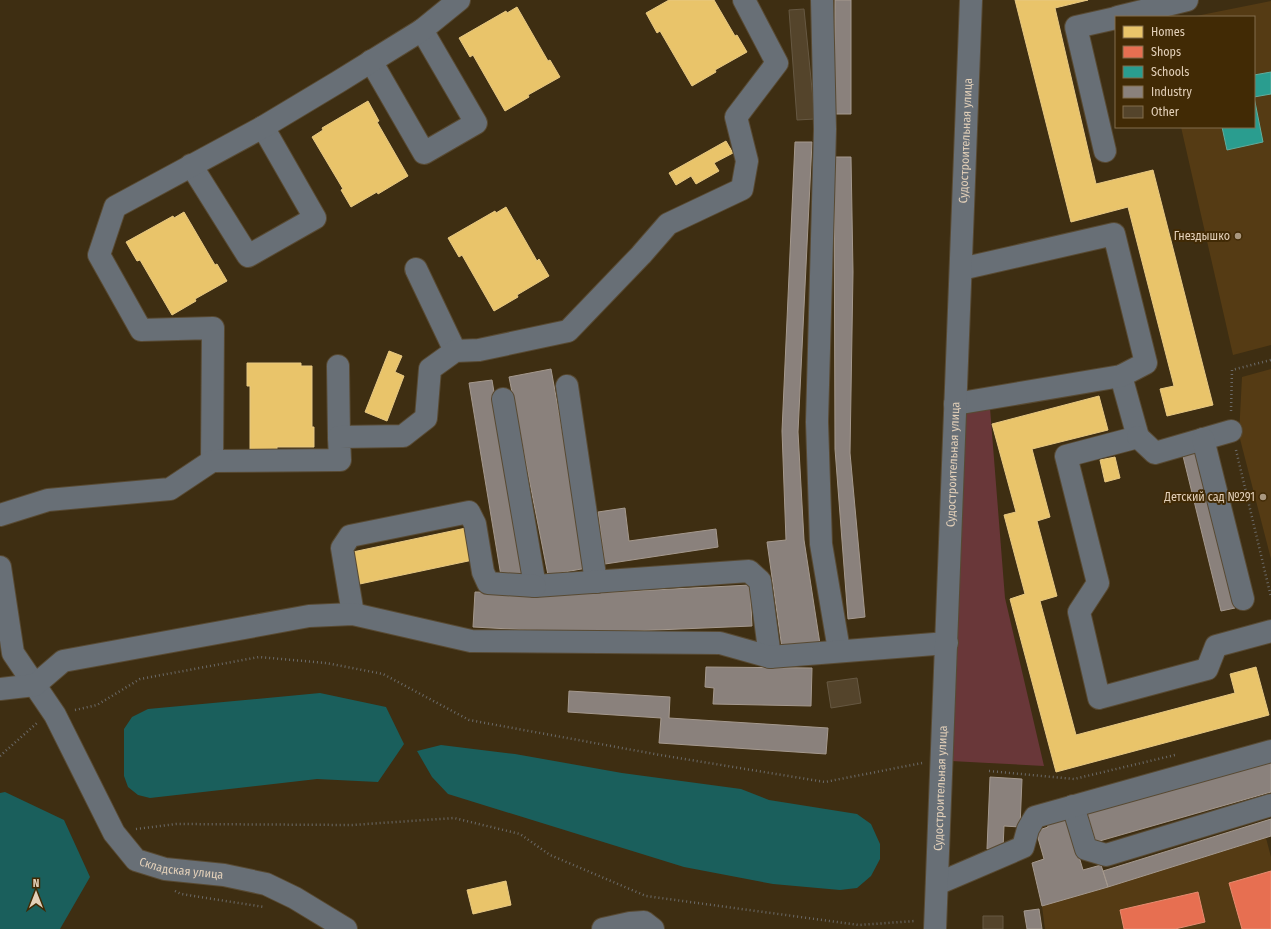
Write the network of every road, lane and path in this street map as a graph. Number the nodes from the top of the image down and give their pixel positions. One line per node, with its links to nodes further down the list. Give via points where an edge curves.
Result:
1 (459, 0): 8 (street)
2 (744, 0): 15 (street, via 777,63 736,117 747,161 742,189 668,224 568,331 479,350)
3 (822, 0): 36 (street, via 825,129 817,422 821,544)
4 (971, 0): 14 (street, Судостроительная улица)
5 (1187, 0): 6 (street)
6 (1121, 16)
7 (1115, 17): 11 (street, via 1076,27)
8 (422, 30): 9 (street); 9 (street, via 476,123 424,153)
9 (371, 61): 10 (street)
10 (263, 127): 12 (street); 12 (street, via 315,218 248,256)
11 (1105, 151)
12 (191, 165): 26 (street, via 115,207 99,255 141,330 213,328)
13 (416, 269): 15 (street)
14 (961, 269): 18 (street, via 1114,234 1146,363); 21 (street, Судостроительная улица)
15 (455, 351): 23 (street, via 430,369 426,418 403,436)
16 (1271, 360): 22 (path, via 1232,370)
17 (338, 366): 23 (street)
18 (1121, 376): 21 (street); 24 (street)
19 (567, 386): 29 (street)
20 (503, 399): 30 (street)
21 (956, 404): 35 (street, Судостроительная улица)
22 (1231, 431): 25 (street); 31 (path)
23 (339, 437): 26 (street, via 340,460)
24 (1138, 437): 25 (street, via 1155,453); 34 (street, via 1066,456 1098,583 1079,612 1099,698 1207,669 1216,646)
25 (1203, 439): 32 (street)
26 (212, 461): 27 (street, via 170,489 48,500)
27 (0, 515)
28 (0, 567): 38 (street, Складская улица, via 13,653)
29 (596, 582): 30 (street); 37 (street, via 749,571 760,581)
30 (535, 586): 33 (street, via 488,583 483,572 475,524 468,512 350,536 342,548)
31 (1271, 597)
32 (1243, 599)
33 (352, 614): 37 (street, via 471,641 720,643); 38 (street, via 309,616 63,661)
34 (1271, 631)
35 (947, 643): 36 (street); 49 (street, Судостроительная улица)
36 (839, 650): 37 (street)
37 (770, 657)
38 (35, 685): 39 (street); 40 (street, Складская улица)
39 (0, 689)
40 (55, 716): 43 (path, via 41,719); 44 (path, via 97,705 140,679 259,657 326,663 383,674 468,720 825,782); 51 (street, Складская улица, via 114,833 136,860 165,869 224,875 266,884 295,898)
41 (1271, 751): 47 (street)
42 (1180, 754): 45 (path, via 1074,779)
43 (0, 756)
44 (927, 762)
45 (989, 771)
46 (1271, 805): 47 (street, via 1106,855 1086,849)
47 (1074, 806): 49 (street, via 1035,816 1023,847)
48 (131, 829): 50 (path, via 176,824 352,826 454,818 520,834 550,855 646,896 859,925)
49 (937, 884): 50 (street, Судостроительная улица)
50 (927, 925)
51 (346, 929)
52 (603, 929): 53 (street, via 644,922)
53 (653, 929)

